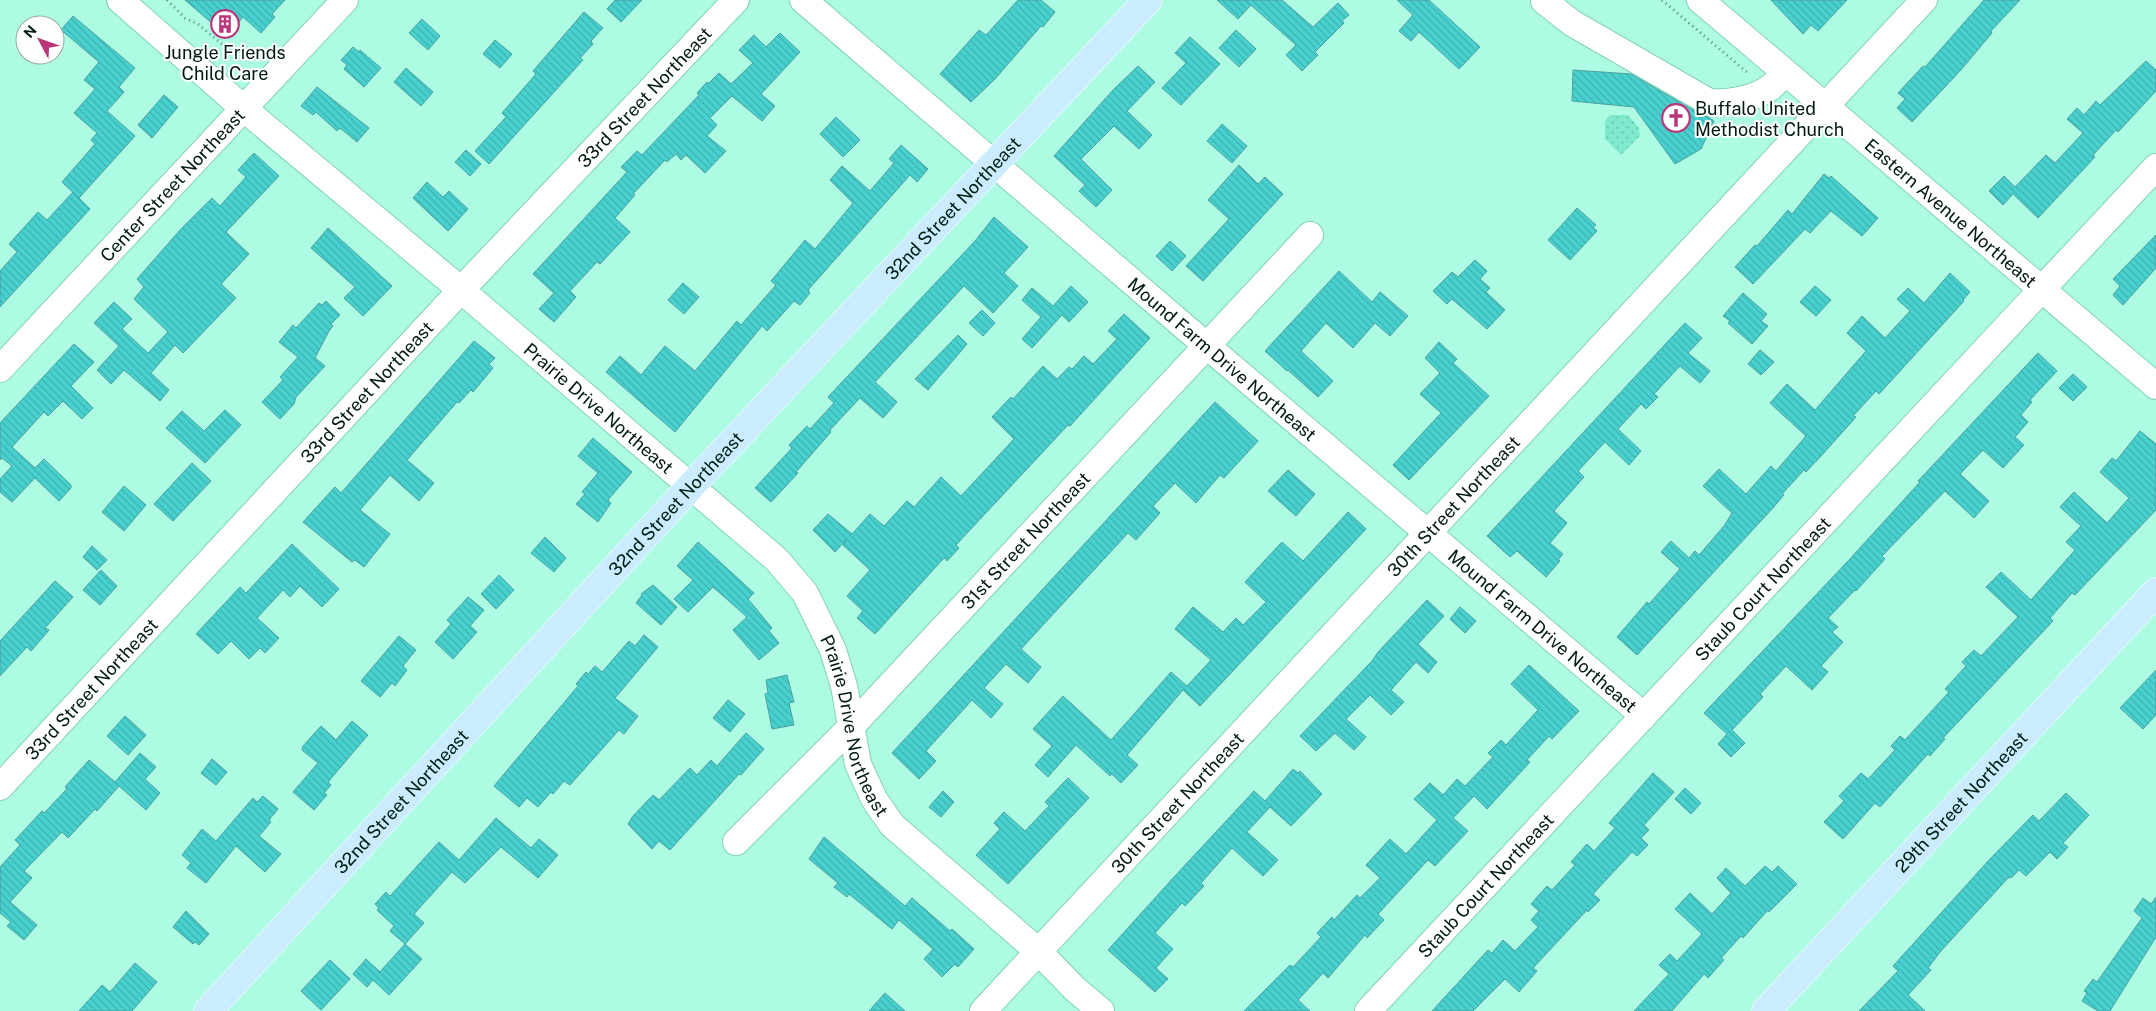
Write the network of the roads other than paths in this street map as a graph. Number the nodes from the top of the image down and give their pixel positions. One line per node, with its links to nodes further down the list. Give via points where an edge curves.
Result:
1 (120, 0): 11 (street, Prairie Drive Northeast)
2 (345, 0): 11 (street, Center Street Northeast)
3 (736, 0): 15 (street, 33rd Street Northeast)
4 (803, 0): 12 (street, Mound Farm Drive Northeast)
5 (1148, 0): 12 (main road, 32nd Street Northeast)
6 (1544, 0): 9 (street, via 1572,23 1701,98 1729,102)
7 (1700, 0): 9 (street, Eastern Avenue Northeast)
8 (1924, 0): 10 (street, 30th Street Northeast)
9 (1776, 81): 10 (street, Eastern Avenue Northeast)
10 (1825, 107): 16 (street, Eastern Avenue Northeast); 21 (street, 30th Street Northeast)
11 (244, 108): 15 (street, Prairie Drive Northeast); 18 (street, Center Street Northeast)
12 (995, 164): 17 (street, Mound Farm Drive Northeast); 20 (main road, 32nd Street Northeast)
13 (2156, 168): 16 (street, Staub Court Northeast)
14 (1310, 235): 17 (street, 31st Street Northeast)
15 (461, 290): 20 (street, Prairie Drive Northeast); 25 (street, 33rd Street Northeast)
16 (2041, 291): 19 (street, Eastern Avenue Northeast); 23 (street, Staub Court Northeast)
17 (1207, 346): 21 (street, Mound Farm Drive Northeast); 24 (street, 31st Street Northeast)
18 (0, 369)
19 (2156, 386)
20 (690, 487): 24 (street, Prairie Drive Northeast, via 778,560 805,593 833,650 844,686); 28 (main road, 32nd Street Northeast)
21 (1428, 533): 23 (street, Mound Farm Drive Northeast); 27 (street, 30th Street Northeast)
22 (2156, 592): 32 (main road, 29th Street Northeast)
23 (1644, 716): 31 (street, Staub Court Northeast)
24 (851, 728): 26 (street, 31st Street Northeast); 27 (street, Prairie Drive Northeast, via 858,764 874,799 892,824)
25 (0, 787)
26 (736, 842)
27 (1038, 951): 29 (street, 30th Street Northeast); 30 (street, Prairie Drive Northeast)
28 (208, 1011)
29 (983, 1011)
30 (1101, 1011)
31 (1368, 1011)
32 (1766, 1011)

